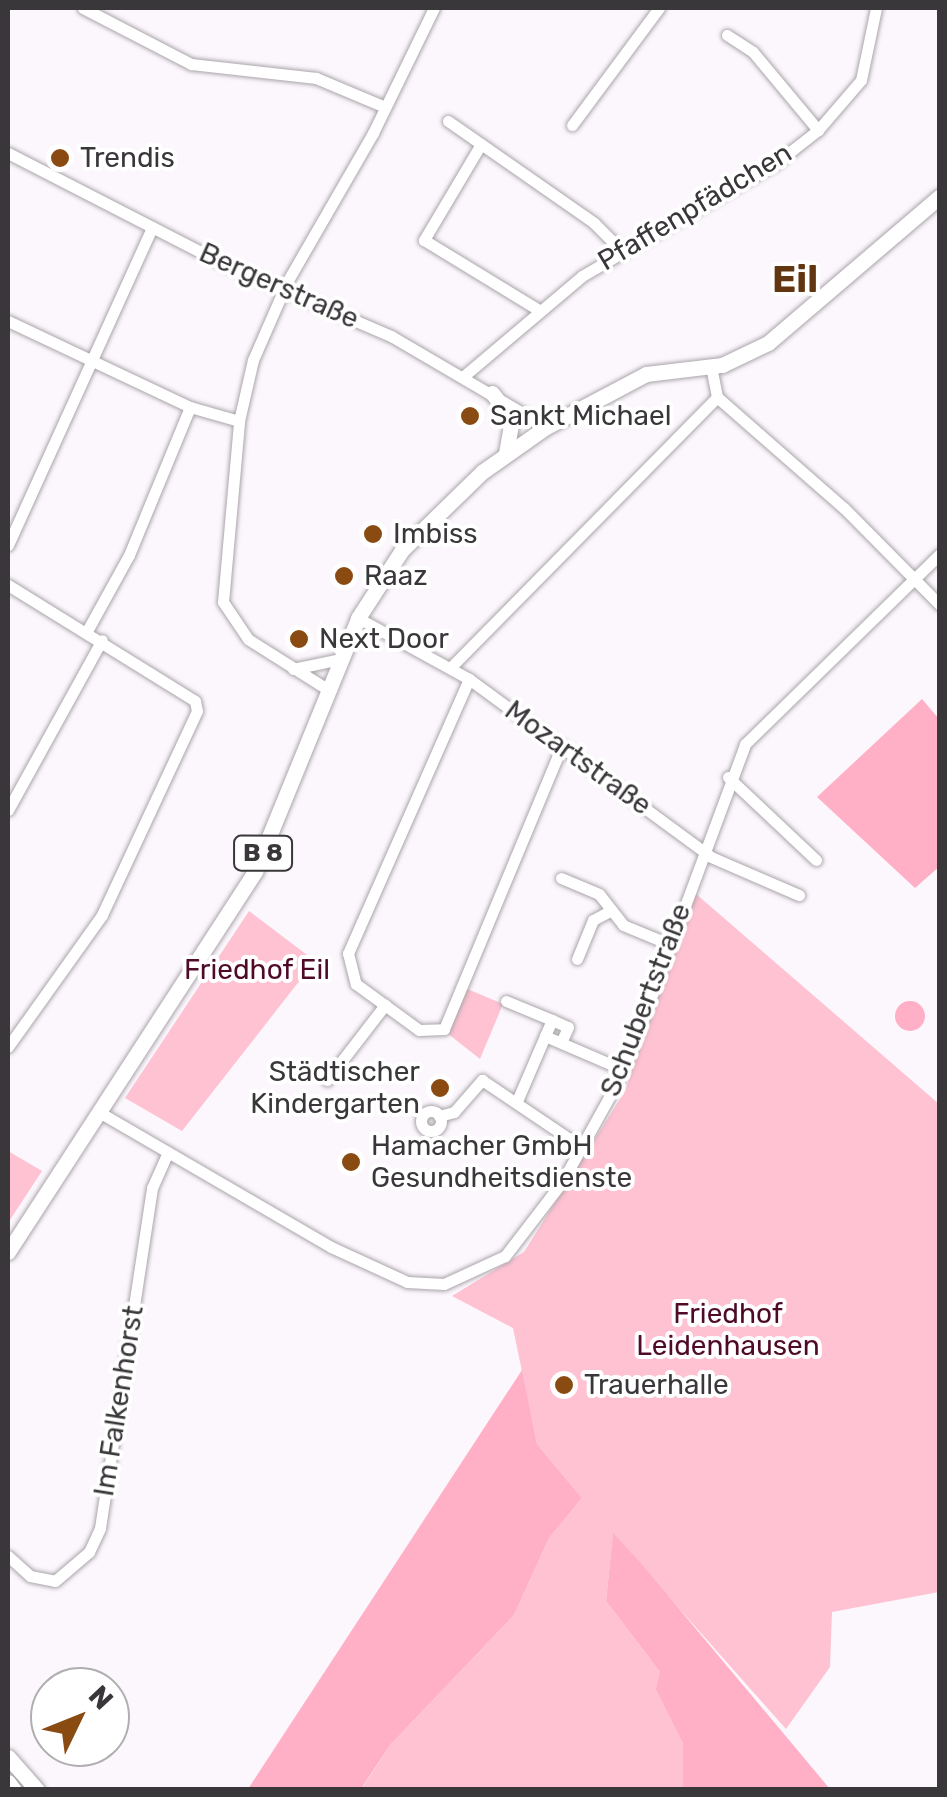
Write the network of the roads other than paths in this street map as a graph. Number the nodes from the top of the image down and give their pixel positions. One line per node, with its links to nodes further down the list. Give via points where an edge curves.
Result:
1 (83, 8): 6 (street)
2 (116, 8): 6 (street)
3 (434, 8): 8 (street)
4 (659, 8): 10 (street)
5 (876, 8): 11 (street, Pfaffenpfädchen, via 861,80)
6 (108, 22): 8 (street, via 191,64 316,78)
7 (727, 36): 11 (street, via 754,52)
8 (385, 108): 17 (street)
9 (448, 121): 12 (street)
10 (572, 125)
11 (818, 130): 16 (street, Pfaffenpfädchen, via 776,163)
12 (481, 144): 16 (street, via 594,223); 18 (street, via 424,240)
13 (8, 153): 15 (street, Bergerstraße)
14 (937, 203): 21 (main road, B 8, via 768,343)
15 (152, 227): 17 (street, Bergerstraße); 20 (street)
16 (623, 252): 18 (street, Pfaffenpfädchen)
17 (283, 290): 22 (street, Bergerstraße); 26 (street, via 252,360)
18 (538, 309): 22 (street, Pfaffenpfädchen)
19 (8, 322): 20 (street)
20 (90, 356): 25 (street); 29 (street)
21 (711, 366): 24 (street); 27 (main road, B 8, via 646,374)
22 (465, 375): 23 (street, Bergerstraße)
23 (492, 393): 27 (street, Bergerstraße); 28 (main road, via 512,420)
24 (717, 397): 31 (street); 38 (street)
25 (190, 407): 26 (street); 35 (street)
26 (239, 421): 39 (street, via 223,602 248,640)
27 (546, 427): 28 (main road, B 8)
28 (506, 454): 34 (main road, B 8, via 402,550)
29 (8, 546)
30 (940, 554): 31 (street, Schubertstraße)
31 (914, 580): 33 (street); 43 (street, Schubertstraße, via 772,712)
32 (8, 585): 35 (street)
33 (940, 605)
34 (358, 618): 37 (main road, B 8); 38 (street, Mozartstraße)
35 (88, 631): 36 (street)
36 (102, 640): 44 (street); 57 (street, via 195,701 197,711 102,915)
37 (341, 659): 39 (street); 41 (main road, B 8)
38 (450, 668): 40 (street, Mozartstraße)
39 (293, 669): 41 (street)
40 (469, 679): 42 (street, Mozartstraße); 53 (street, via 348,953 351,978)
41 (327, 689): 61 (main road, B 8, via 256,871)
42 (562, 746): 45 (street, Mozartstraße); 53 (street, via 444,1029 420,1030)
43 (728, 778): 45 (street, Schubertstraße); 46 (street)
44 (8, 810)
45 (703, 851): 48 (street, Mozartstraße); 50 (street, Schubertstraße)
46 (816, 860)
47 (561, 878): 49 (street, via 599,894)
48 (799, 894)
49 (612, 910): 50 (street, via 623,924); 51 (street, via 592,920)
50 (669, 944): 58 (street, Schubertstraße)
51 (577, 959)
52 (506, 1000): 54 (street)
53 (385, 1005): 59 (street)
54 (552, 1020): 55 (street); 56 (street, via 568,1027)
55 (546, 1036): 56 (street); 60 (street)
56 (561, 1043): 58 (street)
57 (8, 1047)
58 (624, 1070): 63 (street, Schubertstraße)
59 (327, 1080)
60 (517, 1102): 62 (street, via 482,1080 454,1112); 63 (street)
61 (99, 1112): 64 (street, Schubertstraße); 65 (main road, B 8)
62 (439, 1116)
63 (582, 1148): 64 (street, Schubertstraße, via 505,1256 444,1284 407,1282 365,1264)
64 (168, 1152): 66 (street, Im Falkenhorst, via 152,1188 100,1528 89,1552 55,1581 30,1576)
65 (8, 1252)
66 (8, 1556)
67 (8, 1758): 70 (main road)
68 (8, 1782): 69 (main road)
69 (14, 1790)
70 (36, 1790)

